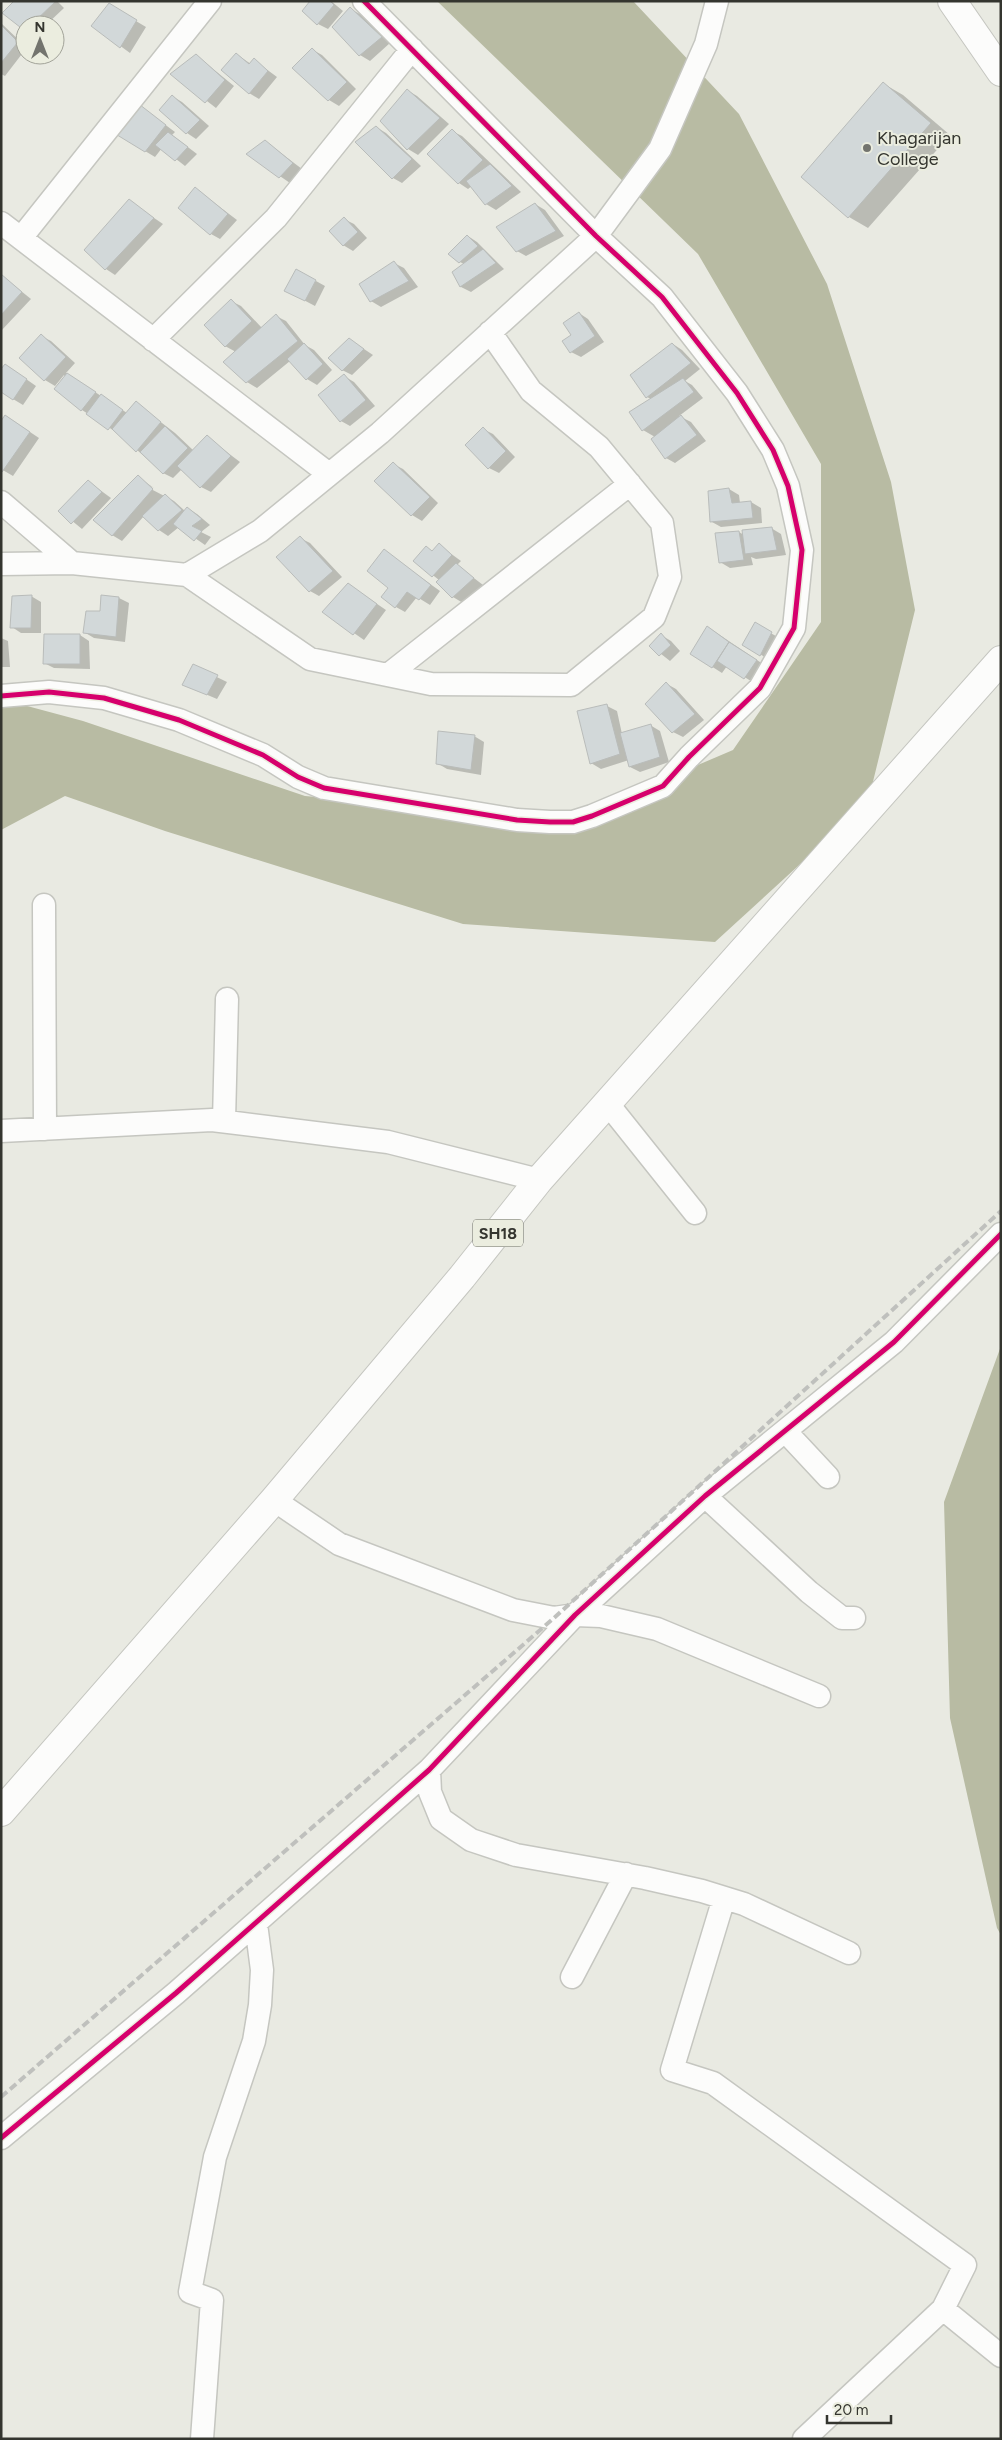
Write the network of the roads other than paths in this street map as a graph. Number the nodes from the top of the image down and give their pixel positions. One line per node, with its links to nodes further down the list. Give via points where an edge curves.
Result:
1 (210, 1): 9 (street)
2 (364, 1): 5 (street)
3 (717, 1): 8 (street, via 706,44 660,149)
4 (952, 1): 6 (main road)
5 (412, 49): 8 (street); 11 (street, via 276,218)
6 (998, 64)
7 (1, 223): 9 (street)
8 (596, 236): 10 (street); 20 (street, via 662,297 737,393 773,450 788,486 802,550 794,628 760,688 688,757 663,786 573,822 517,820 324,788 298,777 263,755 179,720 104,698 49,692)
9 (21, 238): 11 (street)
10 (490, 332): 12 (street, via 380,433); 13 (street, via 531,391 598,447)
11 (153, 340): 12 (street)
12 (329, 474): 17 (street, via 260,531)
13 (630, 484): 19 (street); 19 (street, via 662,523 670,577 654,617 571,685 431,684)
14 (1, 502): 15 (street)
15 (72, 563): 16 (street); 17 (street)
16 (1, 564)
17 (187, 574): 19 (street, via 310,659)
18 (1001, 660): 23 (main road, SH18)
19 (388, 675)
20 (1, 696)
21 (44, 905): 25 (street)
22 (227, 999): 24 (street)
23 (608, 1104): 27 (main road, SH18); 28 (street)
24 (224, 1121): 25 (street); 27 (street, via 388,1142)
25 (45, 1129): 26 (street)
26 (1, 1131)
27 (540, 1180): 33 (main road, SH18)
28 (696, 1213)
29 (1001, 1234): 30 (street, via 894,1342)
30 (786, 1432): 31 (street); 32 (street)
31 (828, 1477)
32 (705, 1496): 34 (street); 35 (street, via 809,1592 842,1618)
33 (274, 1500): 34 (street, via 339,1544 513,1610 554,1618); 38 (main road, SH18)
34 (574, 1615): 36 (street, via 601,1616 657,1629); 37 (street)
35 (854, 1618)
36 (819, 1696)
37 (429, 1770): 39 (street, via 430,1792 441,1819 471,1840 516,1855); 41 (street)
38 (1, 1812)
39 (626, 1874): 40 (street); 43 (street)
40 (724, 1898): 42 (street, via 744,1904); 45 (street, via 672,2070 712,2083 965,2265)
41 (256, 1924): 44 (street); 47 (street, via 262,1970 254,2040 215,2157 190,2292 212,2300)
42 (849, 1953)
43 (572, 1977)
44 (1, 2138)
45 (943, 2309): 46 (street); 48 (street)
46 (1001, 2356)
47 (202, 2439)
48 (804, 2439)

